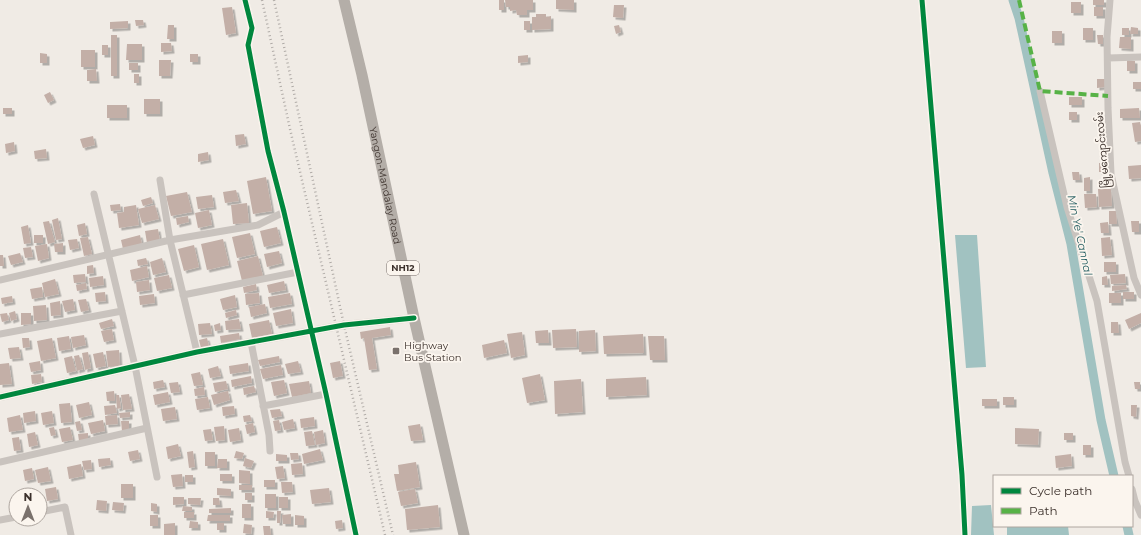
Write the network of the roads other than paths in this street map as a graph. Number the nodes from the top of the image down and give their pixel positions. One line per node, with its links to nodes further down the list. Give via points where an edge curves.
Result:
1 (246, 0): 10 (street, via 252,28 248,45 268,151)
2 (344, 0): 18 (highway, Yangon-Mandalay Road / NH12)
3 (922, 0): 38 (street)
4 (1110, 0): 6 (street, မြို့မကျောင်းလမ်း)
5 (1141, 57): 6 (street)
6 (1108, 58): 16 (street, မြို့မကျောင်းလမ်း, via 1111,174 1134,278)
7 (1040, 91): 30 (street, via 1067,207 1097,301)
8 (160, 180): 11 (street)
9 (94, 194): 12 (street)
10 (284, 212): 11 (street, via 258,225); 13 (street)
11 (170, 240): 12 (street); 15 (street)
12 (109, 255): 14 (street); 17 (street)
13 (298, 272): 15 (street); 19 (street)
14 (0, 280)
15 (183, 295): 22 (street)
16 (1141, 295)
17 (122, 311): 20 (street); 23 (street)
18 (414, 318): 19 (street, via 344,325); 37 (highway, Yangon-Mandalay Road / NH12)
19 (312, 332): 21 (street); 24 (street)
20 (0, 334)
21 (251, 342): 22 (street); 26 (street)
22 (197, 352): 23 (street)
23 (135, 366): 25 (street); 27 (street)
24 (326, 394): 26 (street); 36 (street)
25 (0, 397)
26 (263, 406): 28 (street)
27 (148, 428): 29 (street); 31 (street)
28 (270, 451)
29 (0, 462)
30 (1129, 475)
31 (157, 477)
32 (1133, 493): 34 (street)
33 (48, 510): 35 (street, via 65,507)
34 (1141, 515)
35 (71, 535)
36 (356, 535)
37 (464, 535)
38 (965, 535)

